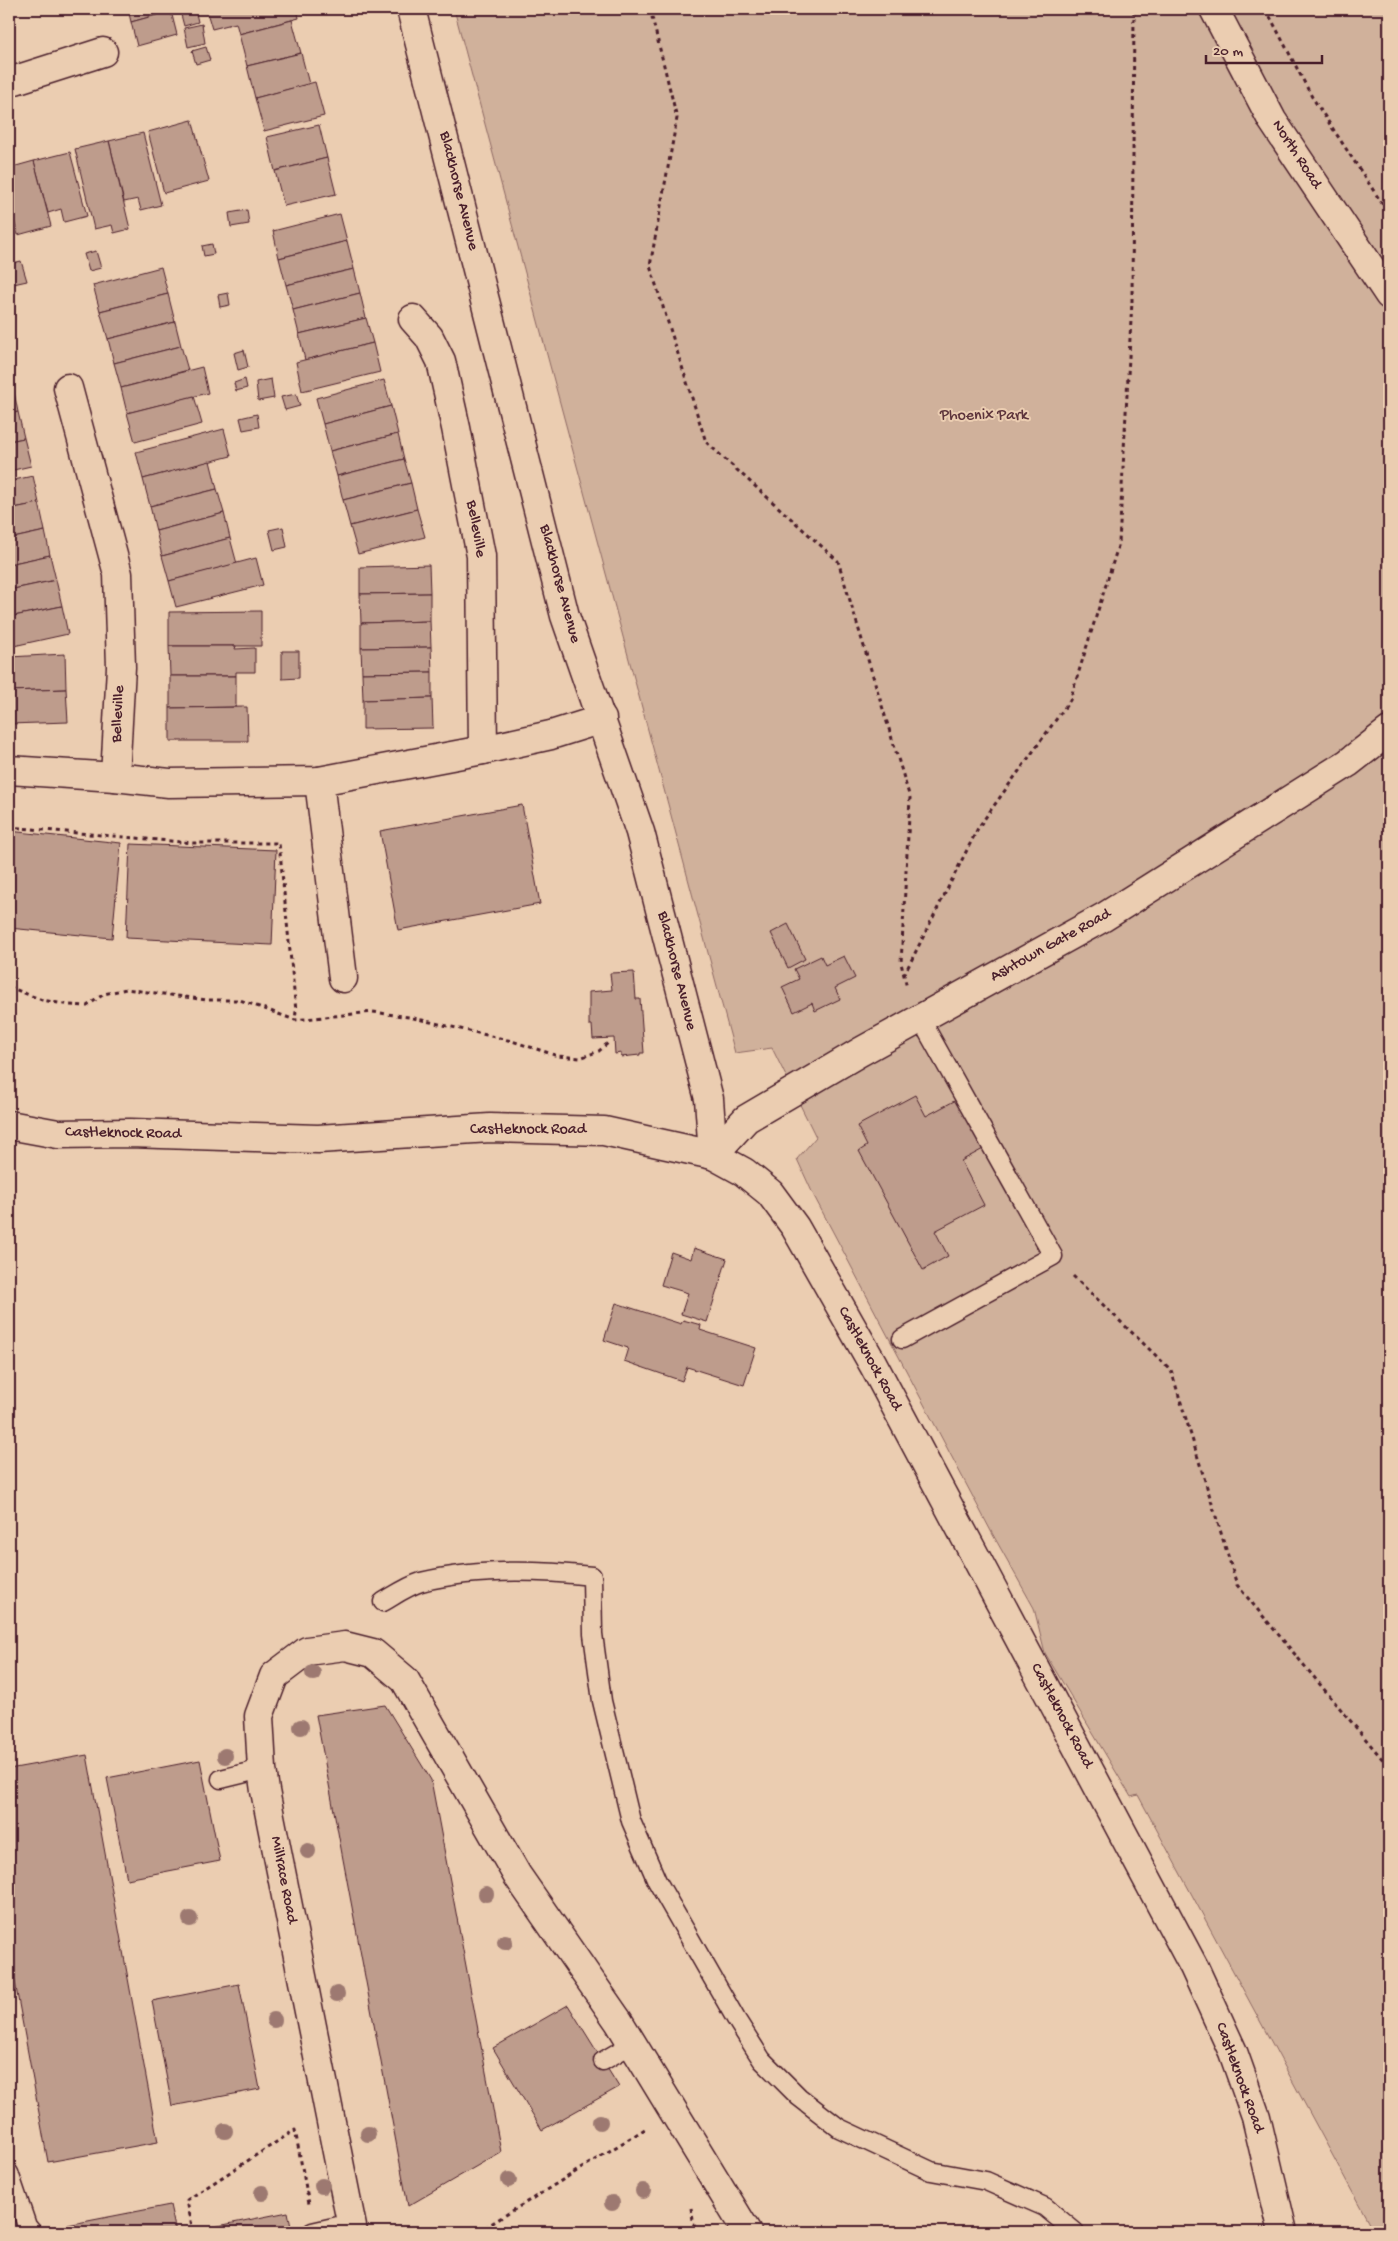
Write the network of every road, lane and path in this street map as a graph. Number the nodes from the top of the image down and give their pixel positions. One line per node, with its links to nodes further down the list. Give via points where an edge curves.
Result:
1 (411, 9): 12 (street, Blackhorse Avenue, via 565,616)
2 (650, 9): 19 (path, via 678,118 650,266 706,442 838,561 910,798 901,963)
3 (1134, 9): 19 (path, via 1132,301 1119,544 1070,700 978,828)
4 (1214, 9): 9 (street, North Road, via 1272,120)
5 (1266, 9): 8 (path, via 1312,97)
6 (103, 52): 7 (street)
7 (9, 82)
8 (1389, 214)
9 (1389, 294)
10 (413, 319): 14 (street, Belleville, via 429,337 441,361 481,556)
11 (68, 388): 16 (street, Belleville, via 118,574 121,666)
12 (602, 719): 14 (street, via 551,735); 26 (street, Blackhorse Avenue, via 640,832 703,1075 709,1099)
13 (1389, 731): 22 (street, Ashtown Gate Road, via 1348,763 1104,917)
14 (483, 750): 17 (street)
15 (9, 770): 16 (street)
16 (115, 777): 17 (street, via 169,783)
17 (319, 781): 20 (street)
18 (9, 827): 23 (path, via 193,843 279,843)
19 (904, 975): 22 (path, via 909,998)
20 (343, 978)
21 (9, 987): 23 (path, via 42,1000 87,1006 104,994 126,989 207,1000 240,1000)
22 (920, 1018): 26 (street, Ashtown Gate Road, via 746,1119); 27 (lane)
23 (296, 1020): 24 (path, via 373,1012 512,1041 565,1057 580,1058 599,1051)
24 (608, 1043)
25 (9, 1125): 26 (street, Castleknock Road, via 58,1134 318,1139 490,1128 604,1130)
26 (713, 1155): 44 (street, Castleknock Road, via 744,1172 770,1193 796,1227 873,1364 1194,1967 1233,2052 1256,2117)
27 (1053, 1256): 28 (lane); 30 (path, via 1171,1370 1237,1585)
28 (902, 1339)
29 (383, 1602): 43 (lane, via 419,1583 458,1576 542,1570 592,1576 593,1634 602,1700 631,1821 656,1881 762,2060 799,2097 839,2128 931,2171 986,2181 1045,2207)
30 (1389, 1767)
31 (262, 1769): 32 (lane); 33 (street, Millrace Road, via 259,1716 274,1676 307,1650 345,1646 373,1653 405,1680 517,1875); 37 (street, Millrace Road)
32 (221, 1780)
33 (632, 2044): 34 (lane); 35 (street, Millrace Road)
34 (603, 2061)
35 (673, 2112): 41 (path); 42 (street, Millrace Road)
36 (9, 2173): 38 (lane)
37 (352, 2227): 40 (lane)
38 (32, 2232)
39 (193, 2232): 40 (path, via 186,2200 295,2130)
40 (313, 2232)
41 (478, 2232)
42 (747, 2232)
43 (1075, 2232)
44 (1283, 2232)

